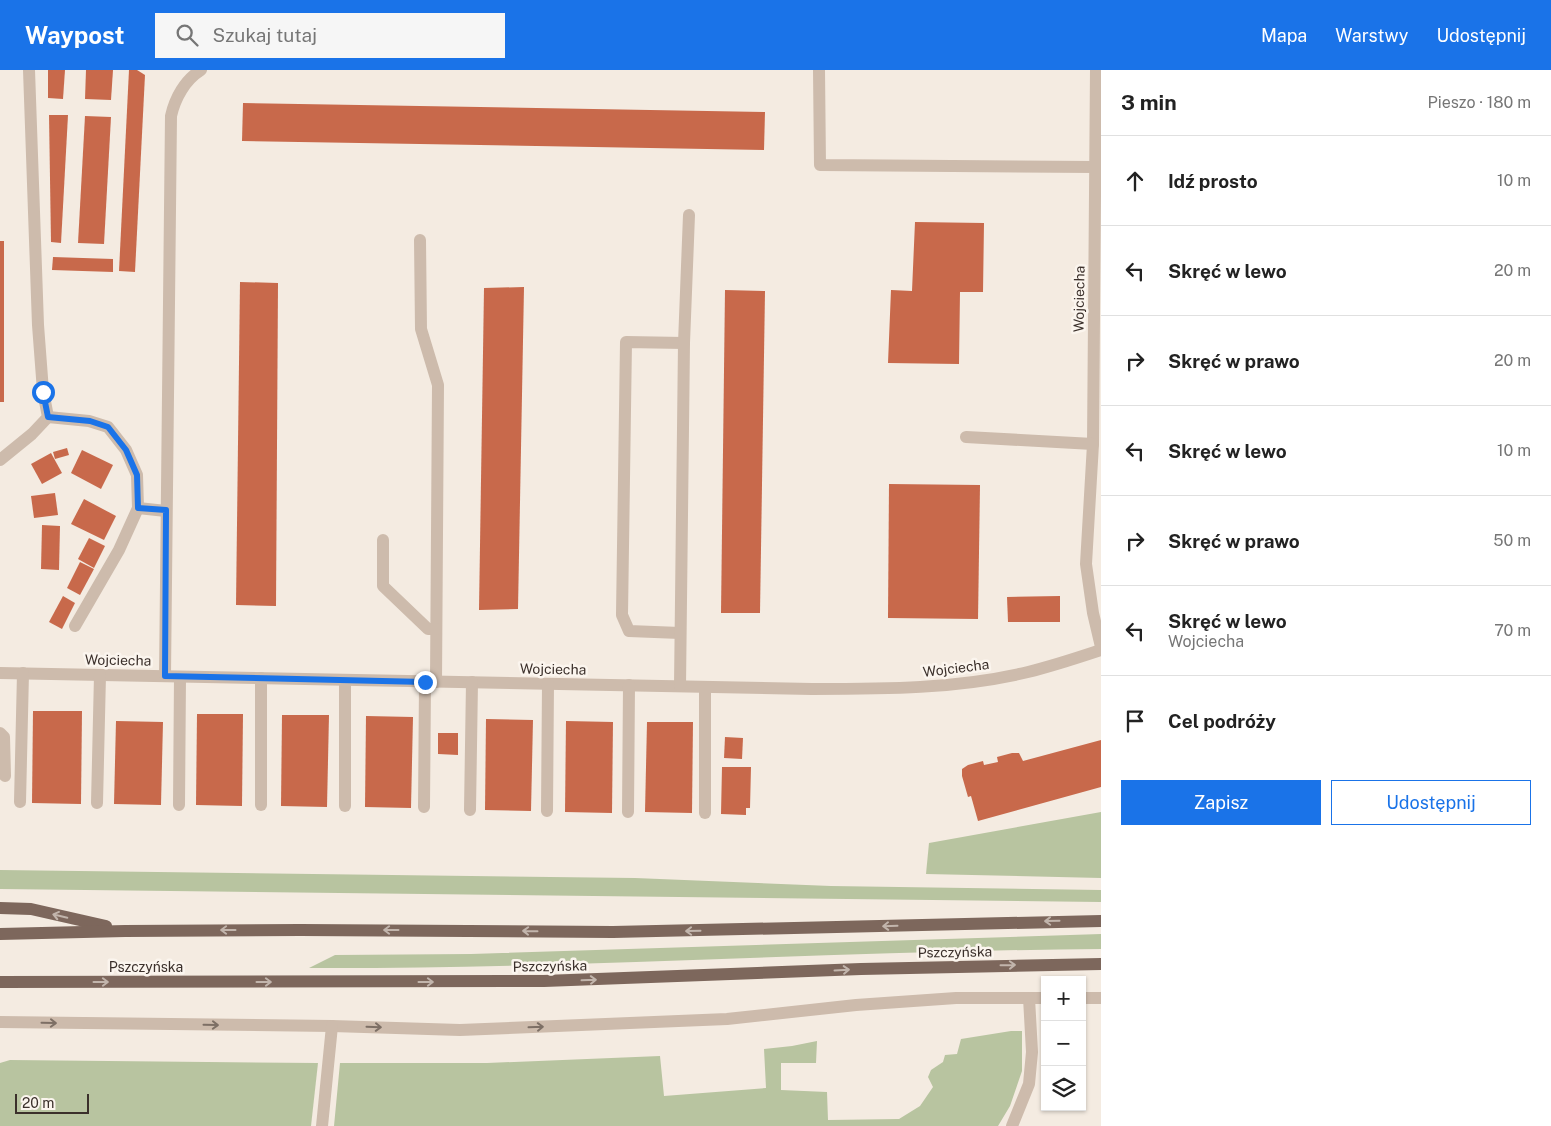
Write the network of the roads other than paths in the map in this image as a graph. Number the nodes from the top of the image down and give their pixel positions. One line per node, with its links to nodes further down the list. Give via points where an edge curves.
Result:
1 (29, 70): 9 (street, via 38,325)
2 (201, 70): 14 (street, via 182,89 171,116)
3 (819, 70): 5 (street, via 820,164)
4 (1096, 70): 5 (street, Wojciecha)
5 (1095, 167): 11 (street, Wojciecha)
6 (689, 214): 8 (street)
7 (420, 240): 17 (street, via 421,329 438,385)
8 (684, 342): 18 (street); 18 (street, via 626,342 622,615 629,631)
9 (48, 417): 12 (street); 13 (street, via 90,421 108,427 126,450 137,475)
10 (966, 437): 11 (street)
11 (1093, 444): 19 (street, Wojciecha, via 1086,564)
12 (0, 460)
13 (138, 508): 14 (street); 16 (street, via 119,550)
14 (166, 510): 23 (street)
15 (383, 540): 17 (street, via 383,586 428,629)
16 (75, 626)
17 (436, 629): 27 (street)
18 (680, 633): 31 (street)
19 (1101, 649): 32 (street, Wojciecha, via 1027,672 931,686 886,689)
20 (0, 673): 21 (street, Wojciecha)
21 (23, 673): 22 (street, Wojciecha); 35 (street)
22 (100, 675): 23 (street, Wojciecha); 36 (street)
23 (165, 676): 24 (street, Wojciecha)
24 (180, 677): 25 (street, Wojciecha); 38 (street)
25 (260, 678): 26 (street, Wojciecha); 37 (street)
26 (345, 680): 27 (street, Wojciecha); 39 (street)
27 (430, 682): 28 (street, Wojciecha); 40 (street)
28 (472, 682): 29 (street, Wojciecha); 41 (street)
29 (548, 684): 30 (street, Wojciecha); 42 (street)
30 (629, 685): 31 (street, Wojciecha); 43 (street)
31 (680, 686): 32 (street, Wojciecha)
32 (705, 687): 44 (street)
33 (0, 732): 34 (street, via 4,737)
34 (5, 776)
35 (20, 802)
36 (97, 803)
37 (261, 805)
38 (179, 806)
39 (345, 806)
40 (424, 808)
41 (470, 810)
42 (547, 811)
43 (628, 812)
44 (705, 813)
45 (0, 908): 47 (main road, one-way to 45, via 31,909)
46 (1101, 921): 47 (main road, Pszczyńska, one-way to 47, via 613,932)
47 (125, 931): 48 (main road, Pszczyńska)
48 (0, 934)
49 (1101, 964): 50 (main road, Pszczyńska, one-way to 49, via 544,982 861,969)
50 (0, 982)
51 (1029, 998): 52 (street); 56 (street, one-way to 51, via 460,1030 707,1020 920,1000); 58 (street, via 1032,1052 1029,1084)
52 (1041, 998)
53 (1086, 998): 54 (street)
54 (1101, 998)
55 (0, 1022): 56 (street, one-way to 56)
56 (332, 1026): 57 (street)
57 (322, 1126)
58 (1012, 1126)

